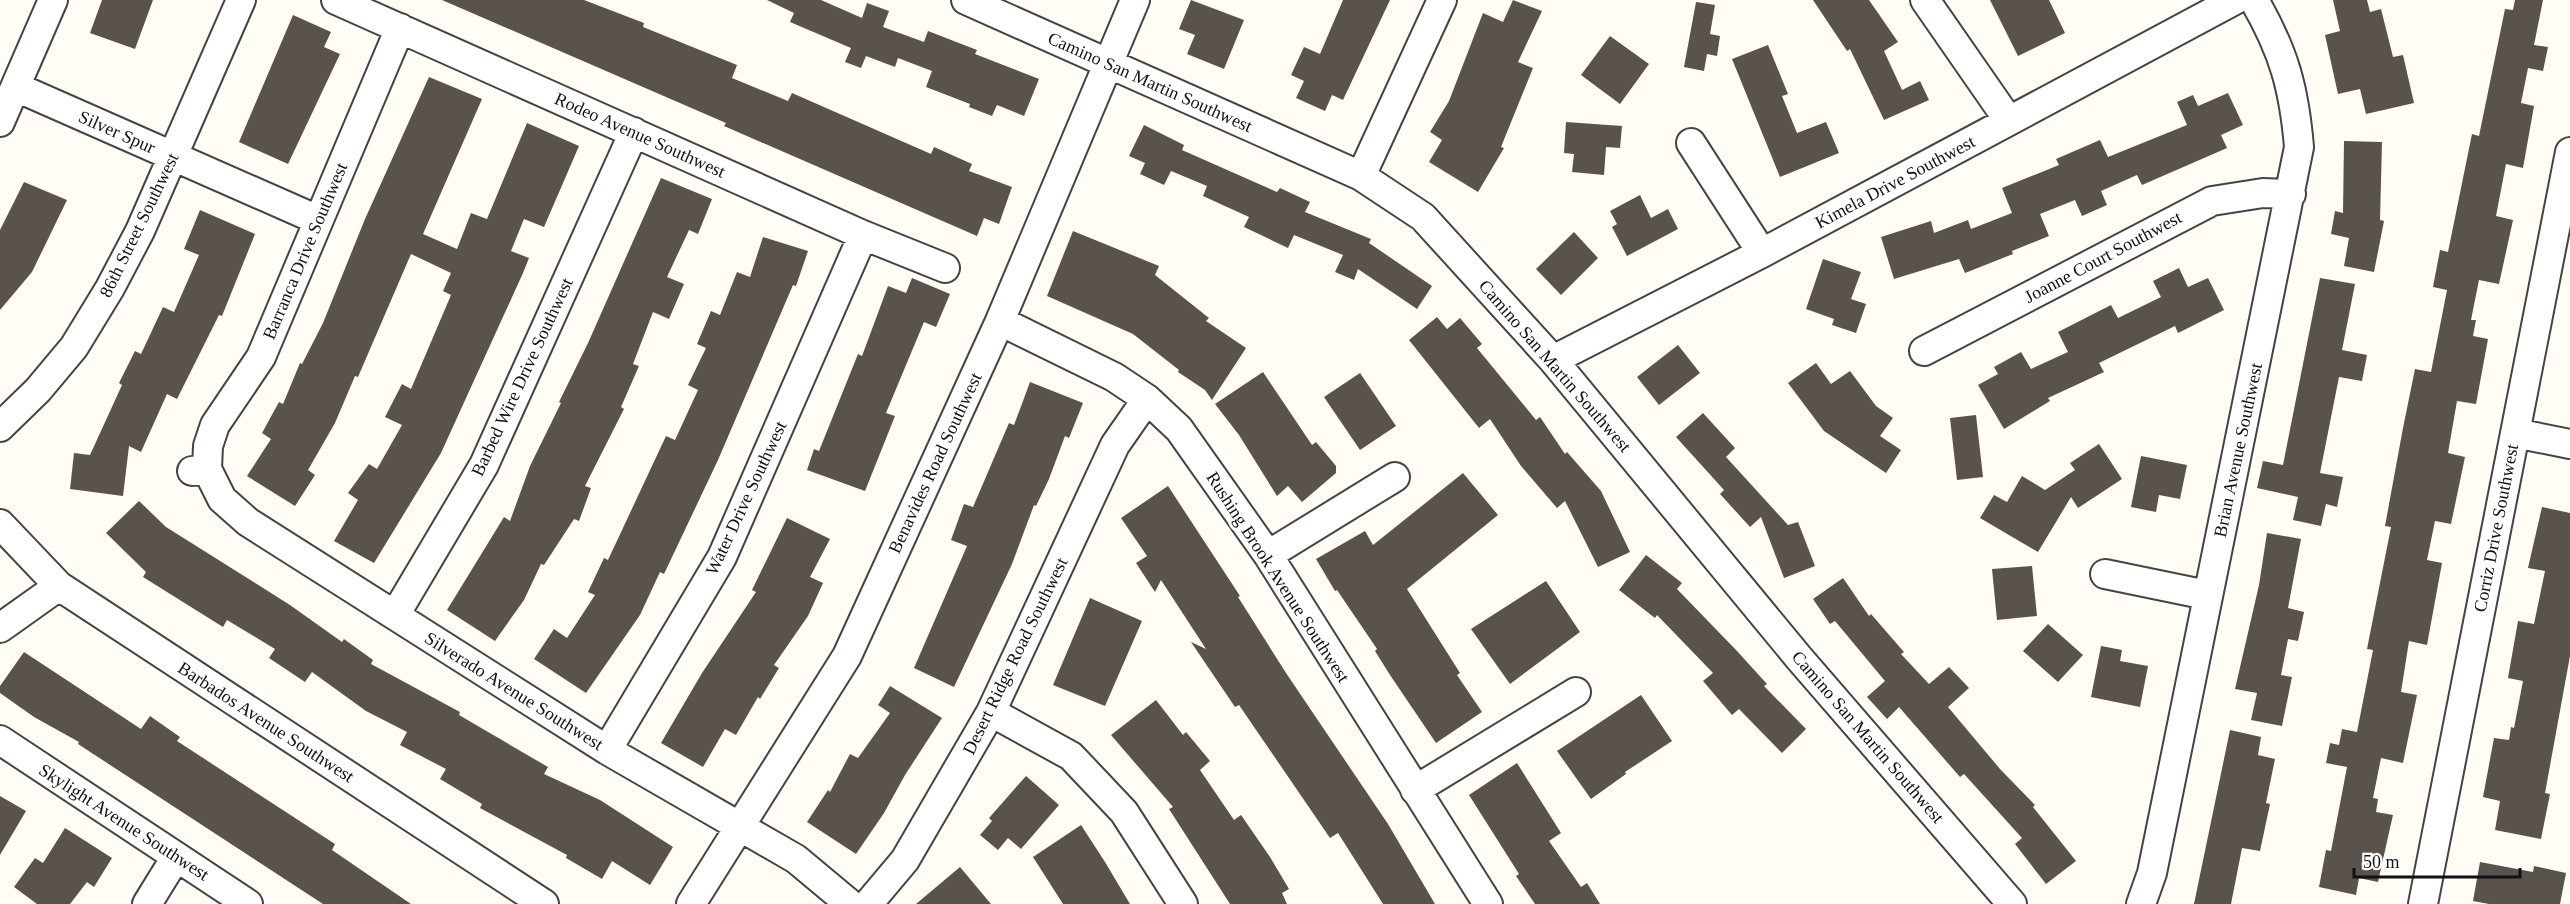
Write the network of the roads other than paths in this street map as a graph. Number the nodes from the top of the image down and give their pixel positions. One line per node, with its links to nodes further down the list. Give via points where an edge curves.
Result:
1 (53, 0): 12 (street)
2 (242, 0): 18 (street, 86th Street Southwest)
3 (336, 0): 10 (street, Rodeo Avenue Southwest)
4 (966, 0): 11 (street, Camino San Martin Southwest)
5 (1135, 0): 11 (street, Benavides Road Southwest)
6 (1442, 0): 19 (street)
7 (1925, 0): 13 (street)
8 (2235, 0): 13 (street, Kimela Drive Southwest)
9 (2254, 0): 20 (street, Brian Avenue Southwest, via 2280,50 2294,98 2299,147)
10 (400, 27): 15 (street, Rodeo Avenue Southwest); 21 (street, Barranca Drive Southwest)
11 (1109, 64): 19 (street, Camino San Martin Southwest); 25 (street, Benavides Road Southwest)
12 (16, 87): 14 (street); 18 (street, Silver Spur)
13 (2009, 121): 23 (street, Kimela Drive Southwest)
14 (0, 122)
15 (634, 132): 22 (street, Rodeo Avenue Southwest); 39 (street, Barbed Wire Drive Southwest, via 484,465)
16 (1691, 143): 23 (street)
17 (2570, 152): 30 (street, Corriz Drive Southwest)
18 (173, 158): 21 (street, Silver Spur); 29 (street, 86th Street Southwest, via 125,260 74,347)
19 (1361, 176): 27 (street, Camino San Martin Southwest, via 1423,217)
20 (2291, 194): 26 (street, Joanne Court Southwest, via 2263,193 2211,201); 38 (street, Brian Avenue Southwest)
21 (318, 220): 32 (street, Barranca Drive Southwest, via 261,357 215,425)
22 (863, 235): 24 (street, Rodeo Avenue Southwest); 44 (street, Water Drive Southwest, via 722,557)
23 (1762, 253): 27 (street, Kimela Drive Southwest)
24 (945, 268)
25 (1000, 321): 28 (street, Rushing Brook Avenue Southwest, via 1114,377); 46 (street, Benavides Road Southwest, via 847,656)
26 (1924, 351)
27 (1553, 360): 56 (street, Camino San Martin Southwest, via 1799,658)
28 (1147, 399): 35 (street, Rushing Brook Avenue Southwest, via 1179,429); 42 (street, Desert Ridge Road Southwest, via 1115,445)
29 (0, 427)
30 (2515, 433): 31 (street); 58 (street, Corriz Drive Southwest)
31 (2570, 444)
32 (199, 470): 39 (street, Silverado Avenue Southwest, via 222,499 248,522)
33 (1395, 477): 35 (street)
34 (0, 524): 37 (street, Barbados Avenue Southwest)
35 (1268, 555): 45 (street, Rushing Brook Avenue Southwest)
36 (2105, 574): 38 (street)
37 (59, 586): 40 (street); 50 (street, Barbados Avenue Southwest)
38 (2207, 595): 57 (street, Brian Avenue Southwest, via 2152,873)
39 (395, 615): 44 (street, Silverado Avenue Southwest)
40 (0, 628)
41 (1576, 692): 45 (street)
42 (992, 712): 53 (street, Desert Ridge Road Southwest, via 905,860); 54 (street, via 1071,756 1124,812)
43 (0, 740): 47 (street, Skylight Avenue Southwest)
44 (607, 750): 46 (street, Silverado Avenue Southwest)
45 (1415, 790): 55 (street, Rushing Brook Avenue Southwest)
46 (741, 828): 51 (street, Benavides Road Southwest); 52 (street, Silverado Avenue Southwest, via 796,859)
47 (176, 857): 48 (street); 49 (street, Skylight Avenue Southwest)
48 (147, 904)
49 (248, 904)
50 (544, 904)
51 (691, 904)
52 (850, 904)
53 (868, 904)
54 (1183, 904)
55 (1488, 904)
56 (2012, 904)
57 (2141, 904)
58 (2423, 904)

